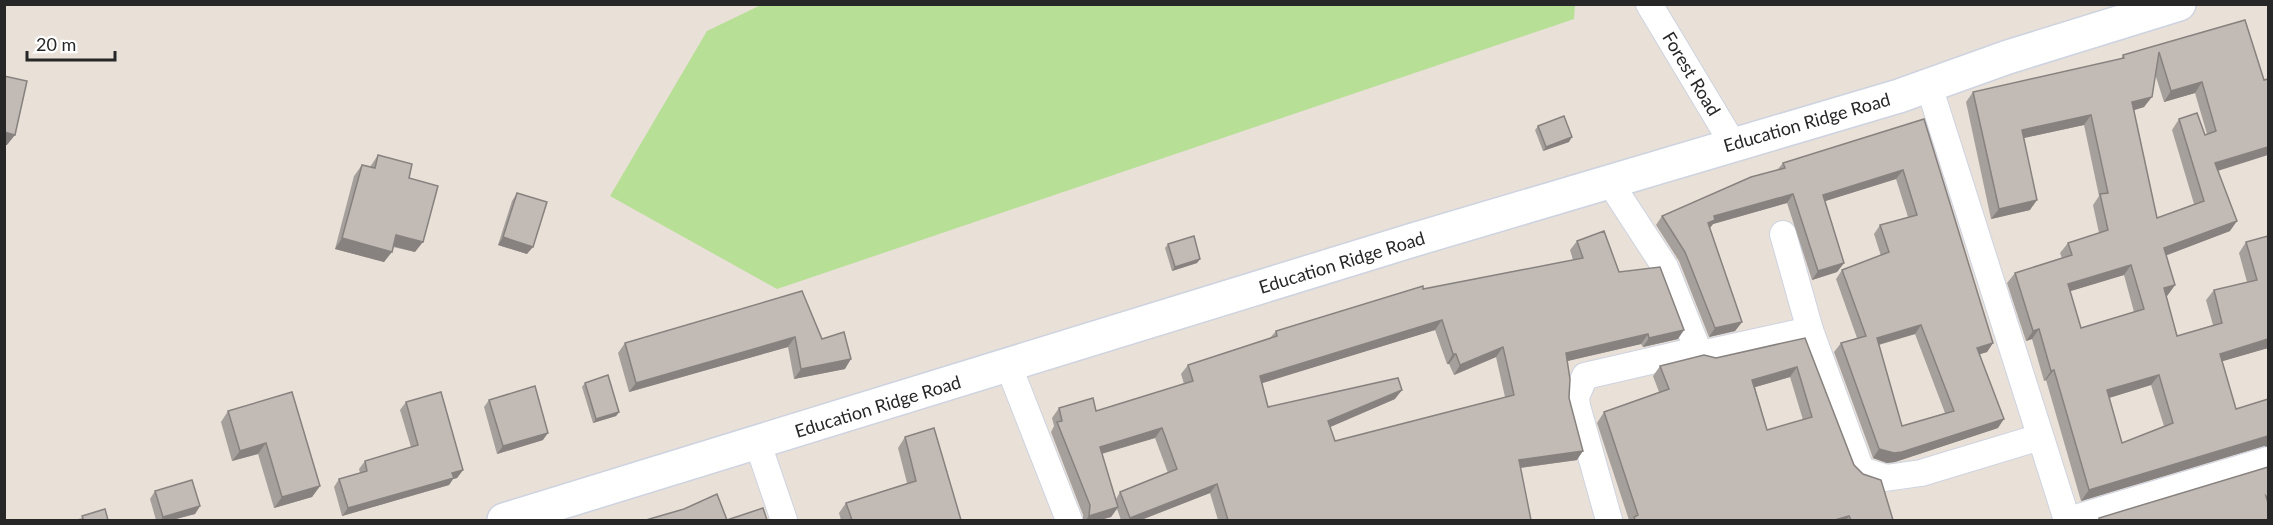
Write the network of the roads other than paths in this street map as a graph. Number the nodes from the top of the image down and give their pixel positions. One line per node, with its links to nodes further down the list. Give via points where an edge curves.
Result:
1 (1649, 4): 4 (street, Forest Road)
2 (2179, 4): 3 (street, Education Ridge Road)
3 (1929, 86): 4 (street, Education Ridge Road); 10 (street)
4 (1732, 144): 5 (street, Education Ridge Road)
5 (1609, 181): 8 (street, via 1665,267); 9 (street, Education Ridge Road)
6 (1783, 234): 7 (street)
7 (1810, 330): 8 (street, via 1706,353); 10 (street, via 1861,470 1886,478 1921,473)
8 (1698, 350): 16 (street, via 1585,376 1576,397 1577,406)
9 (1009, 366): 11 (street, Education Ridge Road); 15 (street)
10 (2040, 437): 17 (street)
11 (758, 444): 13 (street, Education Ridge Road); 14 (street)
12 (2268, 460): 17 (street)
13 (504, 520)
14 (784, 520)
15 (1069, 520)
16 (1609, 520)
17 (2068, 520)

